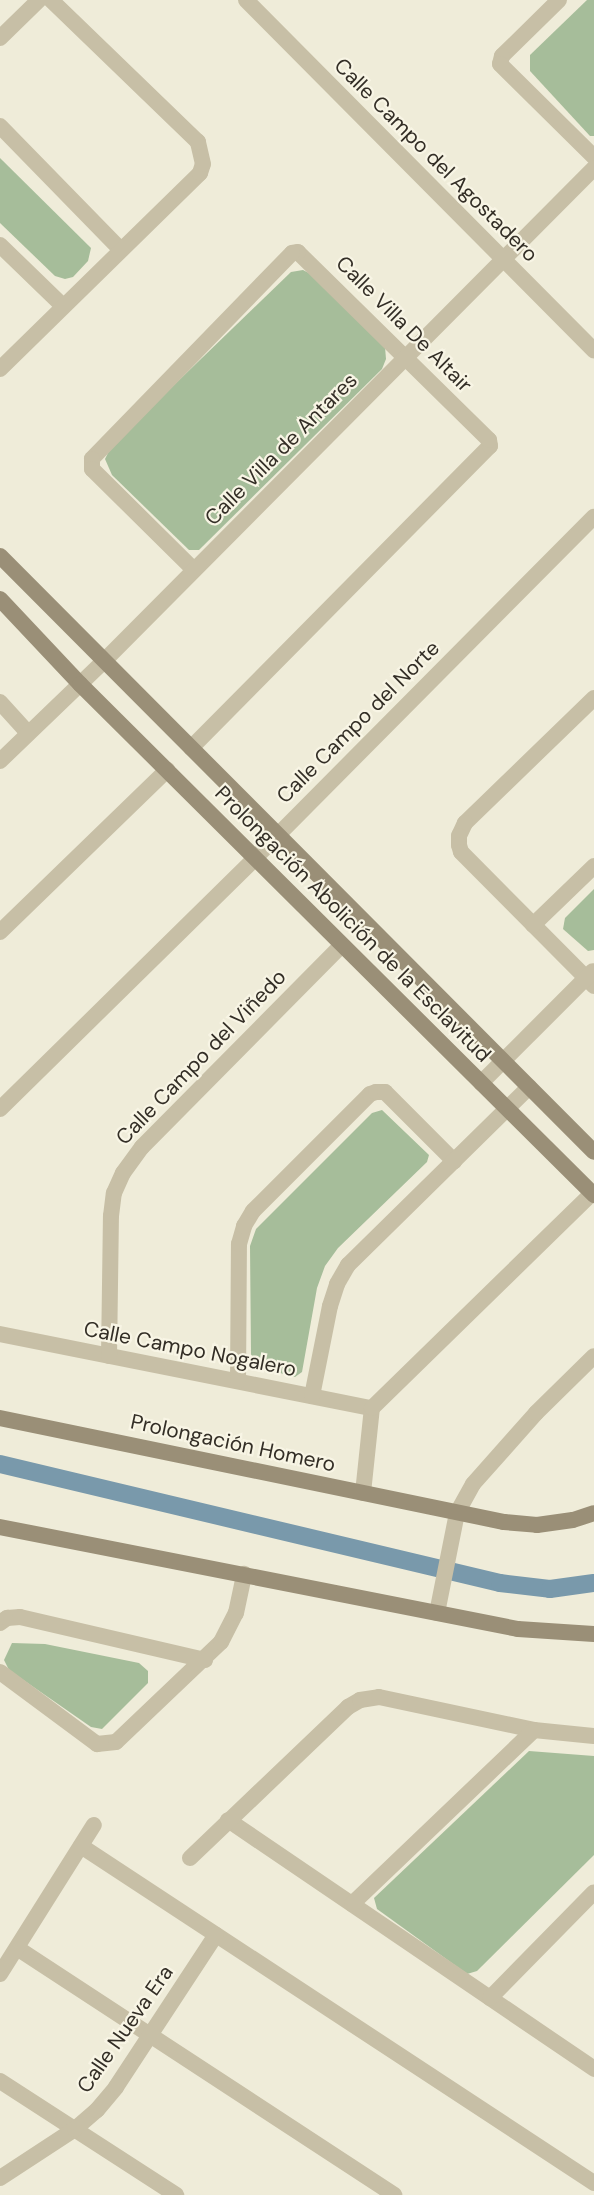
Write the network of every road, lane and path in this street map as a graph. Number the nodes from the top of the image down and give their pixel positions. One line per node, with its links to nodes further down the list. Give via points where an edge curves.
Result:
1 (39, 0): 5 (street)
2 (51, 0): 10 (street, via 202,149 200,173)
3 (246, 0): 11 (street, Calle Campo del Agostadero)
4 (559, 0): 7 (street, via 502,56 500,64)
5 (0, 38)
6 (0, 126): 10 (street)
7 (594, 157)
8 (594, 168): 11 (street, Calle Villa de Antares)
9 (0, 245): 12 (street)
10 (120, 249): 12 (street)
11 (504, 260): 13 (street, Calle Campo del Agostadero); 14 (street, Calle Villa de Antares)
12 (63, 306): 15 (street)
13 (594, 350)
14 (405, 357): 18 (street, Calle Villa de Antares); 18 (street, Calle Villa De Altair, via 300,253 292,253 92,459 92,469); 25 (street, Calle Villa De Altair, via 489,440 489,448)
15 (0, 369)
16 (594, 518): 28 (street, Calle Campo del Norte)
17 (0, 556): 20 (main road, Prolongación Abolición de la Esclavitud)
18 (193, 569): 20 (street, Calle Villa de Antares)
19 (0, 599): 21 (main road, Prolongación Abolición de la Esclavitud)
20 (104, 661): 21 (street, Calle Villa de Antares); 25 (main road, Prolongación Abolición de la Esclavitud)
21 (80, 684): 24 (street, Calle Villa de Antares); 27 (main road, Prolongación Abolición de la Esclavitud)
22 (594, 698): 31 (street, via 465,823 459,836 461,852)
23 (0, 702): 24 (street)
24 (28, 733): 26 (street, Calle Villa de Antares)
25 (191, 748): 28 (main road, Prolongación Abolición de la Esclavitud)
26 (0, 761)
27 (166, 770): 29 (main road, Prolongación Abolición de la Esclavitud); 32 (street)
28 (278, 834): 29 (street, Calle Campo del Norte); 35 (main road, Prolongación Abolición de la Esclavitud)
29 (255, 858): 33 (main road, Prolongación Abolición de la Esclavitud); 38 (street, Calle Campo del Norte)
30 (594, 866): 31 (street)
31 (533, 925): 34 (street)
32 (0, 932)
33 (342, 945): 36 (main road, Prolongación Abolición de la Esclavitud); 44 (street, Calle Campo del Viñedo, via 142,1147 123,1173 114,1193 111,1216)
34 (591, 978): 35 (street)
35 (503, 1061): 36 (street); 37 (main road, Prolongación Abolición de la Esclavitud)
36 (481, 1083): 39 (main road, Prolongación Abolición de la Esclavitud)
37 (530, 1087): 39 (street); 40 (main road, Prolongación Abolición de la Esclavitud)
38 (0, 1109)
39 (507, 1109): 41 (street); 42 (main road, Prolongación Abolición de la Esclavitud)
40 (594, 1152)
41 (454, 1161): 46 (street, via 385,1092 376,1092 253,1211 239,1244); 47 (street, via 348,1265 330,1306)
42 (593, 1194): 48 (street)
43 (0, 1334): 44 (street, Calle Campo Nogalero)
44 (109, 1356): 46 (street, Calle Campo Nogalero)
45 (594, 1356): 51 (street, via 497,1455 473,1484)
46 (238, 1381): 47 (street, Calle Campo Nogalero)
47 (312, 1396): 48 (street, Calle Campo Nogalero)
48 (372, 1408): 50 (street)
49 (0, 1418): 50 (main road, Prolongación Homero)
50 (363, 1493): 51 (main road, Prolongación Homero)
51 (457, 1513): 52 (main road, via 537,1525); 55 (street)
52 (594, 1513)
53 (0, 1527): 54 (main road)
54 (244, 1574): 55 (main road); 58 (street, via 228,1632)
55 (437, 1613): 57 (main road, via 518,1629)
56 (0, 1623): 58 (street, via 20,1617)
57 (594, 1634)
58 (205, 1660): 59 (street, via 116,1742 104,1745 97,1744)
59 (0, 1672)
60 (534, 1730): 61 (street); 62 (street, via 379,1697 360,1700); 67 (street)
61 (594, 1736)
62 (228, 1820): 65 (street); 67 (street)
63 (94, 1825): 64 (street)
64 (81, 1846): 68 (street); 69 (street)
65 (190, 1858)
66 (594, 1892): 71 (street)
67 (352, 1904): 71 (street)
68 (216, 1935): 72 (street, Calle Nueva Era); 77 (street)
69 (17, 1948): 70 (street); 72 (street)
70 (0, 1974)
71 (490, 1998): 73 (street)
72 (150, 2034): 75 (street, Calle Nueva Era, via 98,2110); 79 (street)
73 (594, 2069)
74 (0, 2082): 75 (street)
75 (75, 2129): 76 (street, Calle Nueva Era); 78 (street)
76 (0, 2178)
77 (594, 2183)
78 (176, 2195)
79 (394, 2195)

